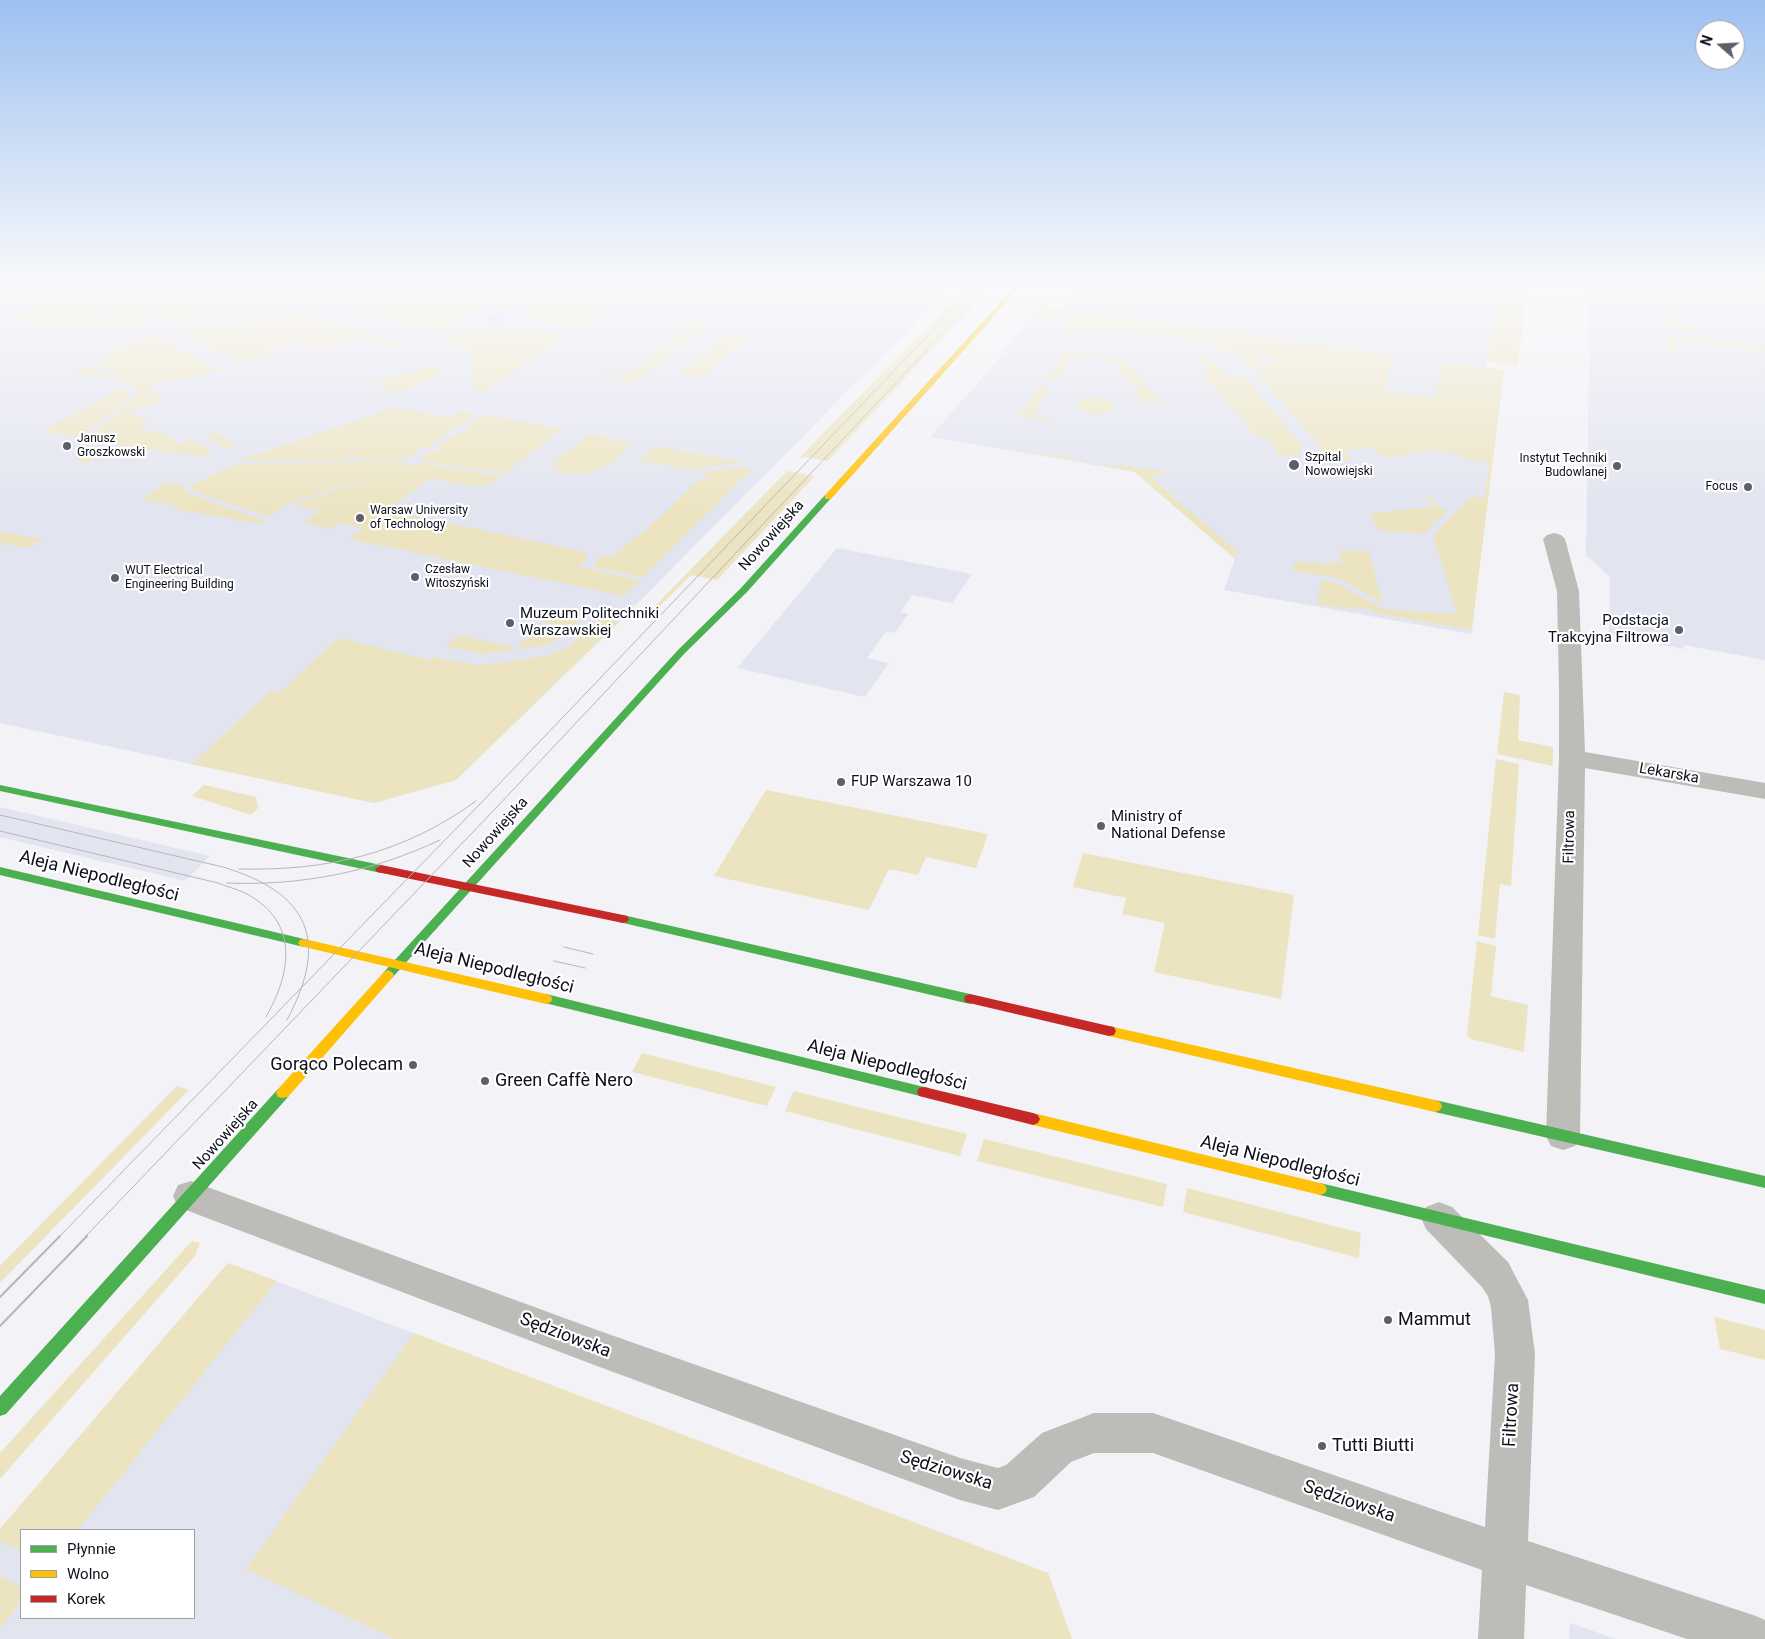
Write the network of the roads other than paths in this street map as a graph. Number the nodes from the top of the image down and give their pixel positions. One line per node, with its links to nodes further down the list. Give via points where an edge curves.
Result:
1 (951, 360): 7 (main road, Nowowiejska)
2 (1554, 539): 3 (street, Filtrowa, via 1568,591)
3 (1572, 758): 5 (street, Lekarska); 9 (street, Filtrowa)
4 (0, 788): 7 (main road)
5 (1765, 791)
6 (0, 872): 8 (main road, Aleja Niepodległości)
7 (467, 888): 8 (main road, Nowowiejska); 9 (main road, via 565,906 891,979)
8 (400, 964): 11 (main road, Nowowiejska); 12 (main road, Aleja Niepodległości)
9 (1563, 1136): 10 (main road)
10 (1765, 1182)
11 (190, 1196): 14 (main road, Nowowiejska); 15 (street, Sędziowska, via 960,1479 998,1489 1018,1482 1056,1447 1094,1433 1152,1433)
12 (1439, 1218): 13 (main road, Aleja Niepodległości); 15 (street, Filtrowa, via 1494,1274 1506,1292 1511,1309 1515,1354)
13 (1765, 1297)
14 (0, 1408)
15 (1506, 1555): 16 (street, Filtrowa); 17 (street, Sędziowska)
16 (1501, 1639)
17 (1756, 1639)

